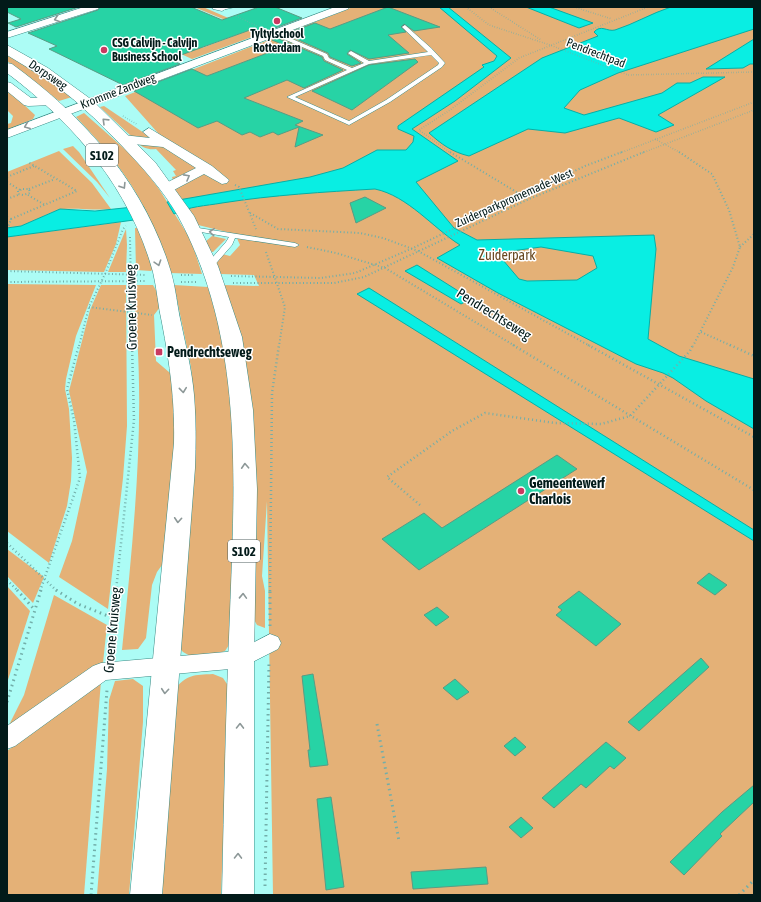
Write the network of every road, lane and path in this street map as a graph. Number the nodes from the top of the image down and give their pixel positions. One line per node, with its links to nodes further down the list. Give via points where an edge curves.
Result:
1 (232, 7): 8 (lane)
2 (344, 7): 11 (street, Kromme Zandweg)
3 (466, 7): 13 (path, Pendrechtpad, via 489,25)
4 (489, 7): 13 (path)
5 (574, 7): 9 (path)
6 (648, 7): 9 (path)
7 (89, 8): 12 (street, one-way to 12)
8 (219, 8): 11 (path)
9 (613, 20): 13 (path)
10 (405, 27): 16 (lane)
11 (274, 33): 19 (lane, via 325,55 327,59); 24 (street, Kromme Zandweg)
12 (7, 35)
13 (550, 45): 20 (path, Pendrechtpad, via 628,75); 47 (path, via 519,58 419,130 464,162)
14 (7, 49): 24 (main road, Dorpsweg / S102)
15 (352, 53): 17 (lane)
16 (432, 53): 17 (lane); 19 (lane, via 442,63 440,66 388,102 349,122 290,97)
17 (368, 63): 19 (lane)
18 (7, 67): 22 (main road, Dorpsweg / S102)
19 (351, 70)
20 (754, 72)
21 (7, 85): 22 (street, Dorpsweg, via 28,102)
22 (52, 101): 26 (main road, Dorpsweg / S102)
23 (754, 102): 31 (path, Zuiderparkpromemade-West)
24 (87, 103): 26 (street, Kromme Zandweg); 30 (main road, S102, one-way to 24)
25 (754, 110): 33 (path, Zuiderparkpromemade-West)
26 (64, 112): 29 (street, Kromme Zandweg, one-way to 29); 56 (main road, Groene Kruisweg / S102, one-way to 56, via 103,157 133,204)
27 (117, 113): 28 (path)
28 (149, 132): 32 (street)
29 (7, 134)
30 (123, 139): 32 (street); 44 (main road, S102, via 149,165)
31 (654, 139): 33 (path); 47 (path, Zuiderparkpromemade-West, via 585,166)
32 (168, 144): 36 (street)
33 (663, 144): 49 (path, Zuiderparkpromemade-West); 62 (path, via 687,156 712,174 730,210)
34 (28, 162): 35 (path)
35 (35, 166): 37 (path); 38 (path)
36 (207, 169): 39 (street); 44 (street, one-way to 36, via 195,173)
37 (7, 178)
38 (56, 179): 43 (path); 51 (path, via 77,191)
39 (222, 180)
40 (7, 182): 42 (path)
41 (239, 188): 50 (path)
42 (20, 190): 43 (path); 45 (path)
43 (29, 190): 46 (path)
44 (170, 192): 55 (main road, S102)
45 (18, 194): 46 (path); 48 (path)
46 (27, 194): 51 (path)
47 (522, 195): 49 (path); 59 (path, Zuiderparkpromemade-West)
48 (7, 199)
49 (529, 199): 63 (path, Zuiderparkpromemade-West)
50 (245, 201)
51 (45, 205): 54 (path)
52 (249, 212): 63 (path, via 278,229 360,233 383,238)
53 (7, 217): 54 (path)
54 (11, 219): 57 (path)
55 (189, 223): 60 (lane, one-way to 55); 64 (main road, S102)
56 (137, 224): 66 (path, Groene Kruisweg); 68 (path, Groene Kruisweg, via 123,229); 86 (main road, Groene Kruisweg / S102, one-way to 86, via 162,275 184,396 182,472)
57 (7, 230)
58 (754, 234): 62 (path)
59 (438, 236)
60 (232, 237): 61 (lane); 64 (lane)
61 (295, 245): 65 (path, Pendrechtseweg)
62 (740, 247): 72 (path)
63 (418, 251): 65 (path, Zuiderparkpromemade-West); 74 (path)
64 (209, 266): 85 (main road, S102, one-way to 64, via 246,489 242,410 232,337)
65 (386, 268): 75 (path, Pendrechtseweg); 84 (path, Zuiderparkpromemade-West, via 364,277 334,283 278,284 285,307 272,393)
66 (131, 281): 68 (path); 70 (path, Groene Kruisweg)
67 (7, 282): 68 (path)
68 (102, 282): 69 (path, Groene Kruisweg)
69 (88, 306): 70 (path); 81 (path, Groene Kruisweg, via 67,389 74,420 80,478)
70 (130, 312): 71 (path); 83 (path, Groene Kruisweg, via 134,420)
71 (156, 315)
72 (701, 332): 73 (path); 74 (path, via 690,351)
73 (754, 356)
74 (660, 384): 75 (path); 76 (path)
75 (630, 416): 77 (path, Pendrechtseweg); 78 (path, via 601,424 555,423 485,413 452,431 387,477)
76 (754, 437)
77 (754, 490)
78 (420, 505)
79 (7, 542): 81 (path)
80 (7, 580): 82 (path)
81 (45, 581): 82 (path, Groene Kruisweg); 83 (path, via 60,594 78,604)
82 (34, 609): 88 (path, Groene Kruisweg)
83 (113, 618): 87 (path, Groene Kruisweg)
84 (270, 643): 85 (street); 93 (path)
85 (241, 659): 86 (street); 96 (main road, S102, one-way to 85)
86 (167, 666): 87 (street); 95 (main road, Groene Kruisweg / S102, one-way to 95)
87 (109, 671): 90 (street, via 101,672); 94 (path, Groene Kruisweg)
88 (7, 702)
89 (377, 724): 91 (path)
90 (7, 739)
91 (399, 841)
92 (754, 880): 97 (path)
93 (265, 887)
94 (91, 895)
95 (146, 895)
96 (238, 895)
97 (739, 895)

